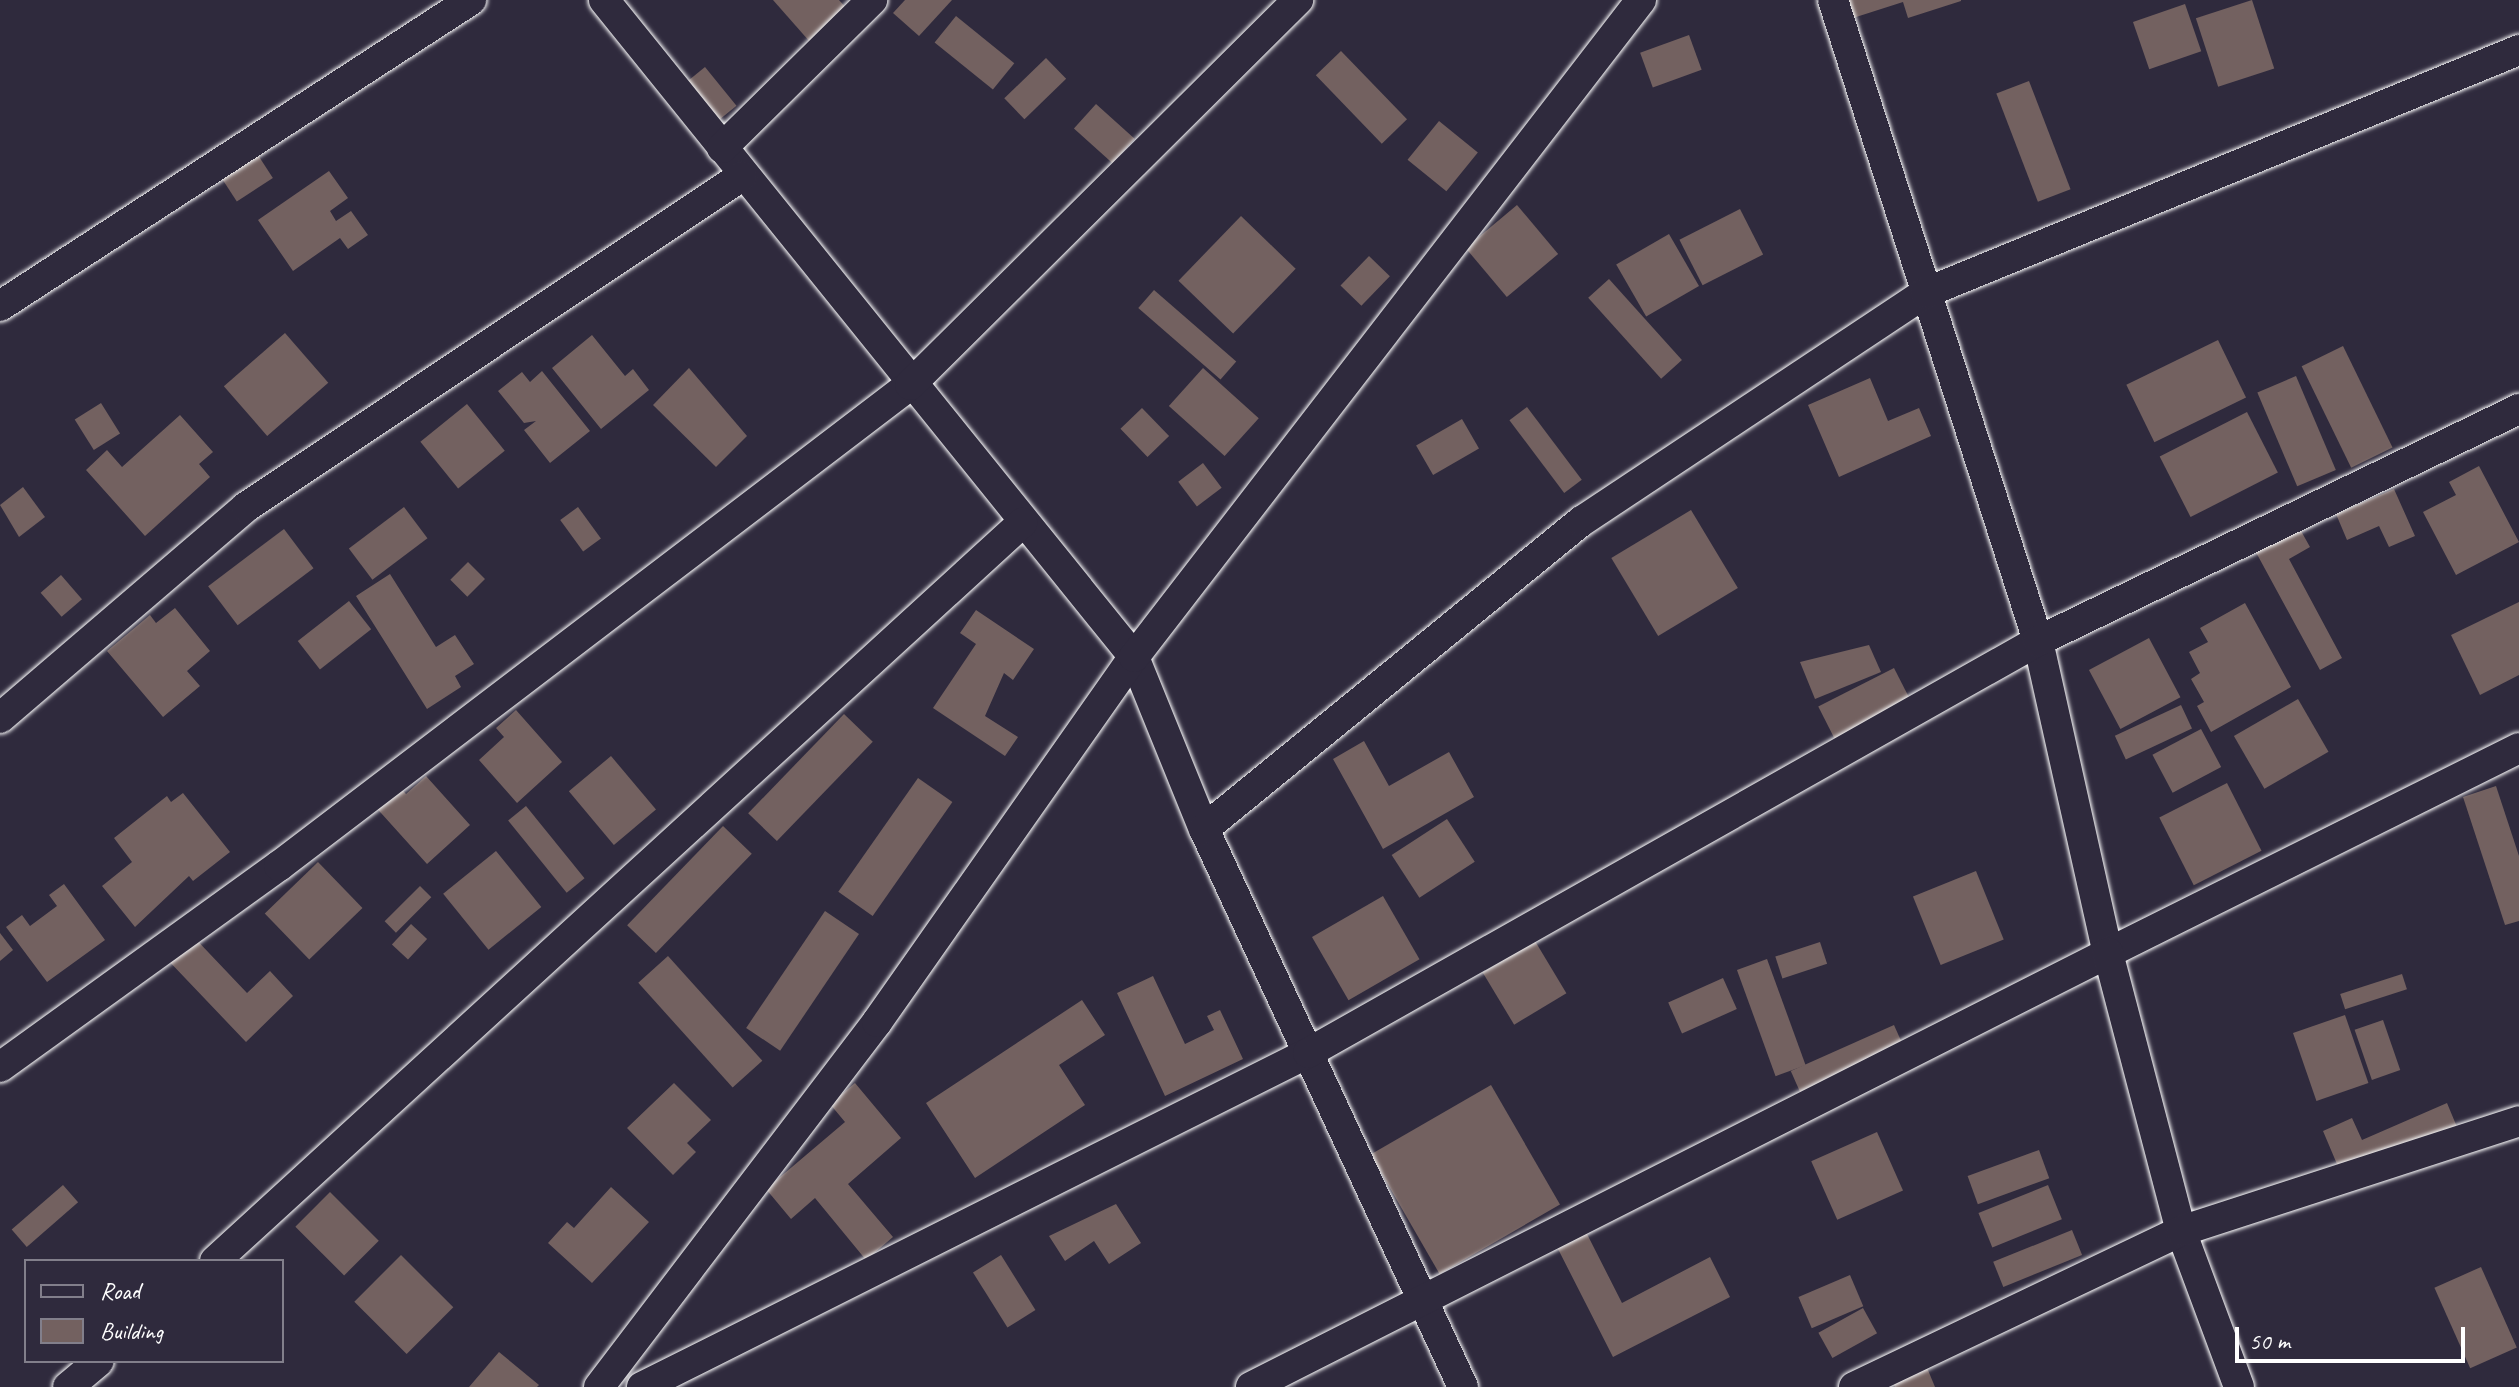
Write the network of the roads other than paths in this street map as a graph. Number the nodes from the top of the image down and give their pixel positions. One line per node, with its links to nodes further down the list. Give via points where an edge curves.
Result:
1 (471, 0): 11 (street)
2 (604, 0): 8 (street)
3 (872, 0): 8 (street)
4 (1298, 0): 12 (street)
5 (1641, 0): 16 (street)
6 (1833, 0): 10 (street)
7 (2519, 50): 10 (street)
8 (722, 148): 9 (street)
9 (742, 176): 12 (street); 17 (street, via 246,507)
10 (1925, 293): 15 (street); 19 (street, via 1582,521)
11 (0, 306)
12 (910, 385): 14 (street); 22 (street, via 279,866)
13 (2519, 409): 15 (street)
14 (1022, 523): 16 (street); 25 (street)
15 (2038, 641): 20 (street); 21 (street)
16 (1134, 657): 19 (street); 29 (street, via 877,1022)
17 (0, 718)
18 (2519, 748): 20 (street)
19 (1204, 829): 21 (street)
20 (2108, 953): 24 (street); 26 (street)
21 (1308, 1053): 26 (street); 30 (street)
22 (0, 1067)
23 (2519, 1121): 24 (street)
24 (2181, 1231): 33 (street); 34 (street)
25 (217, 1259)
26 (1427, 1297): 31 (street); 32 (street)
27 (97, 1363): 28 (street)
28 (68, 1387)
29 (599, 1387)
30 (642, 1387)
31 (1251, 1387)
32 (1463, 1387)
33 (1854, 1387)
34 (2239, 1387)

